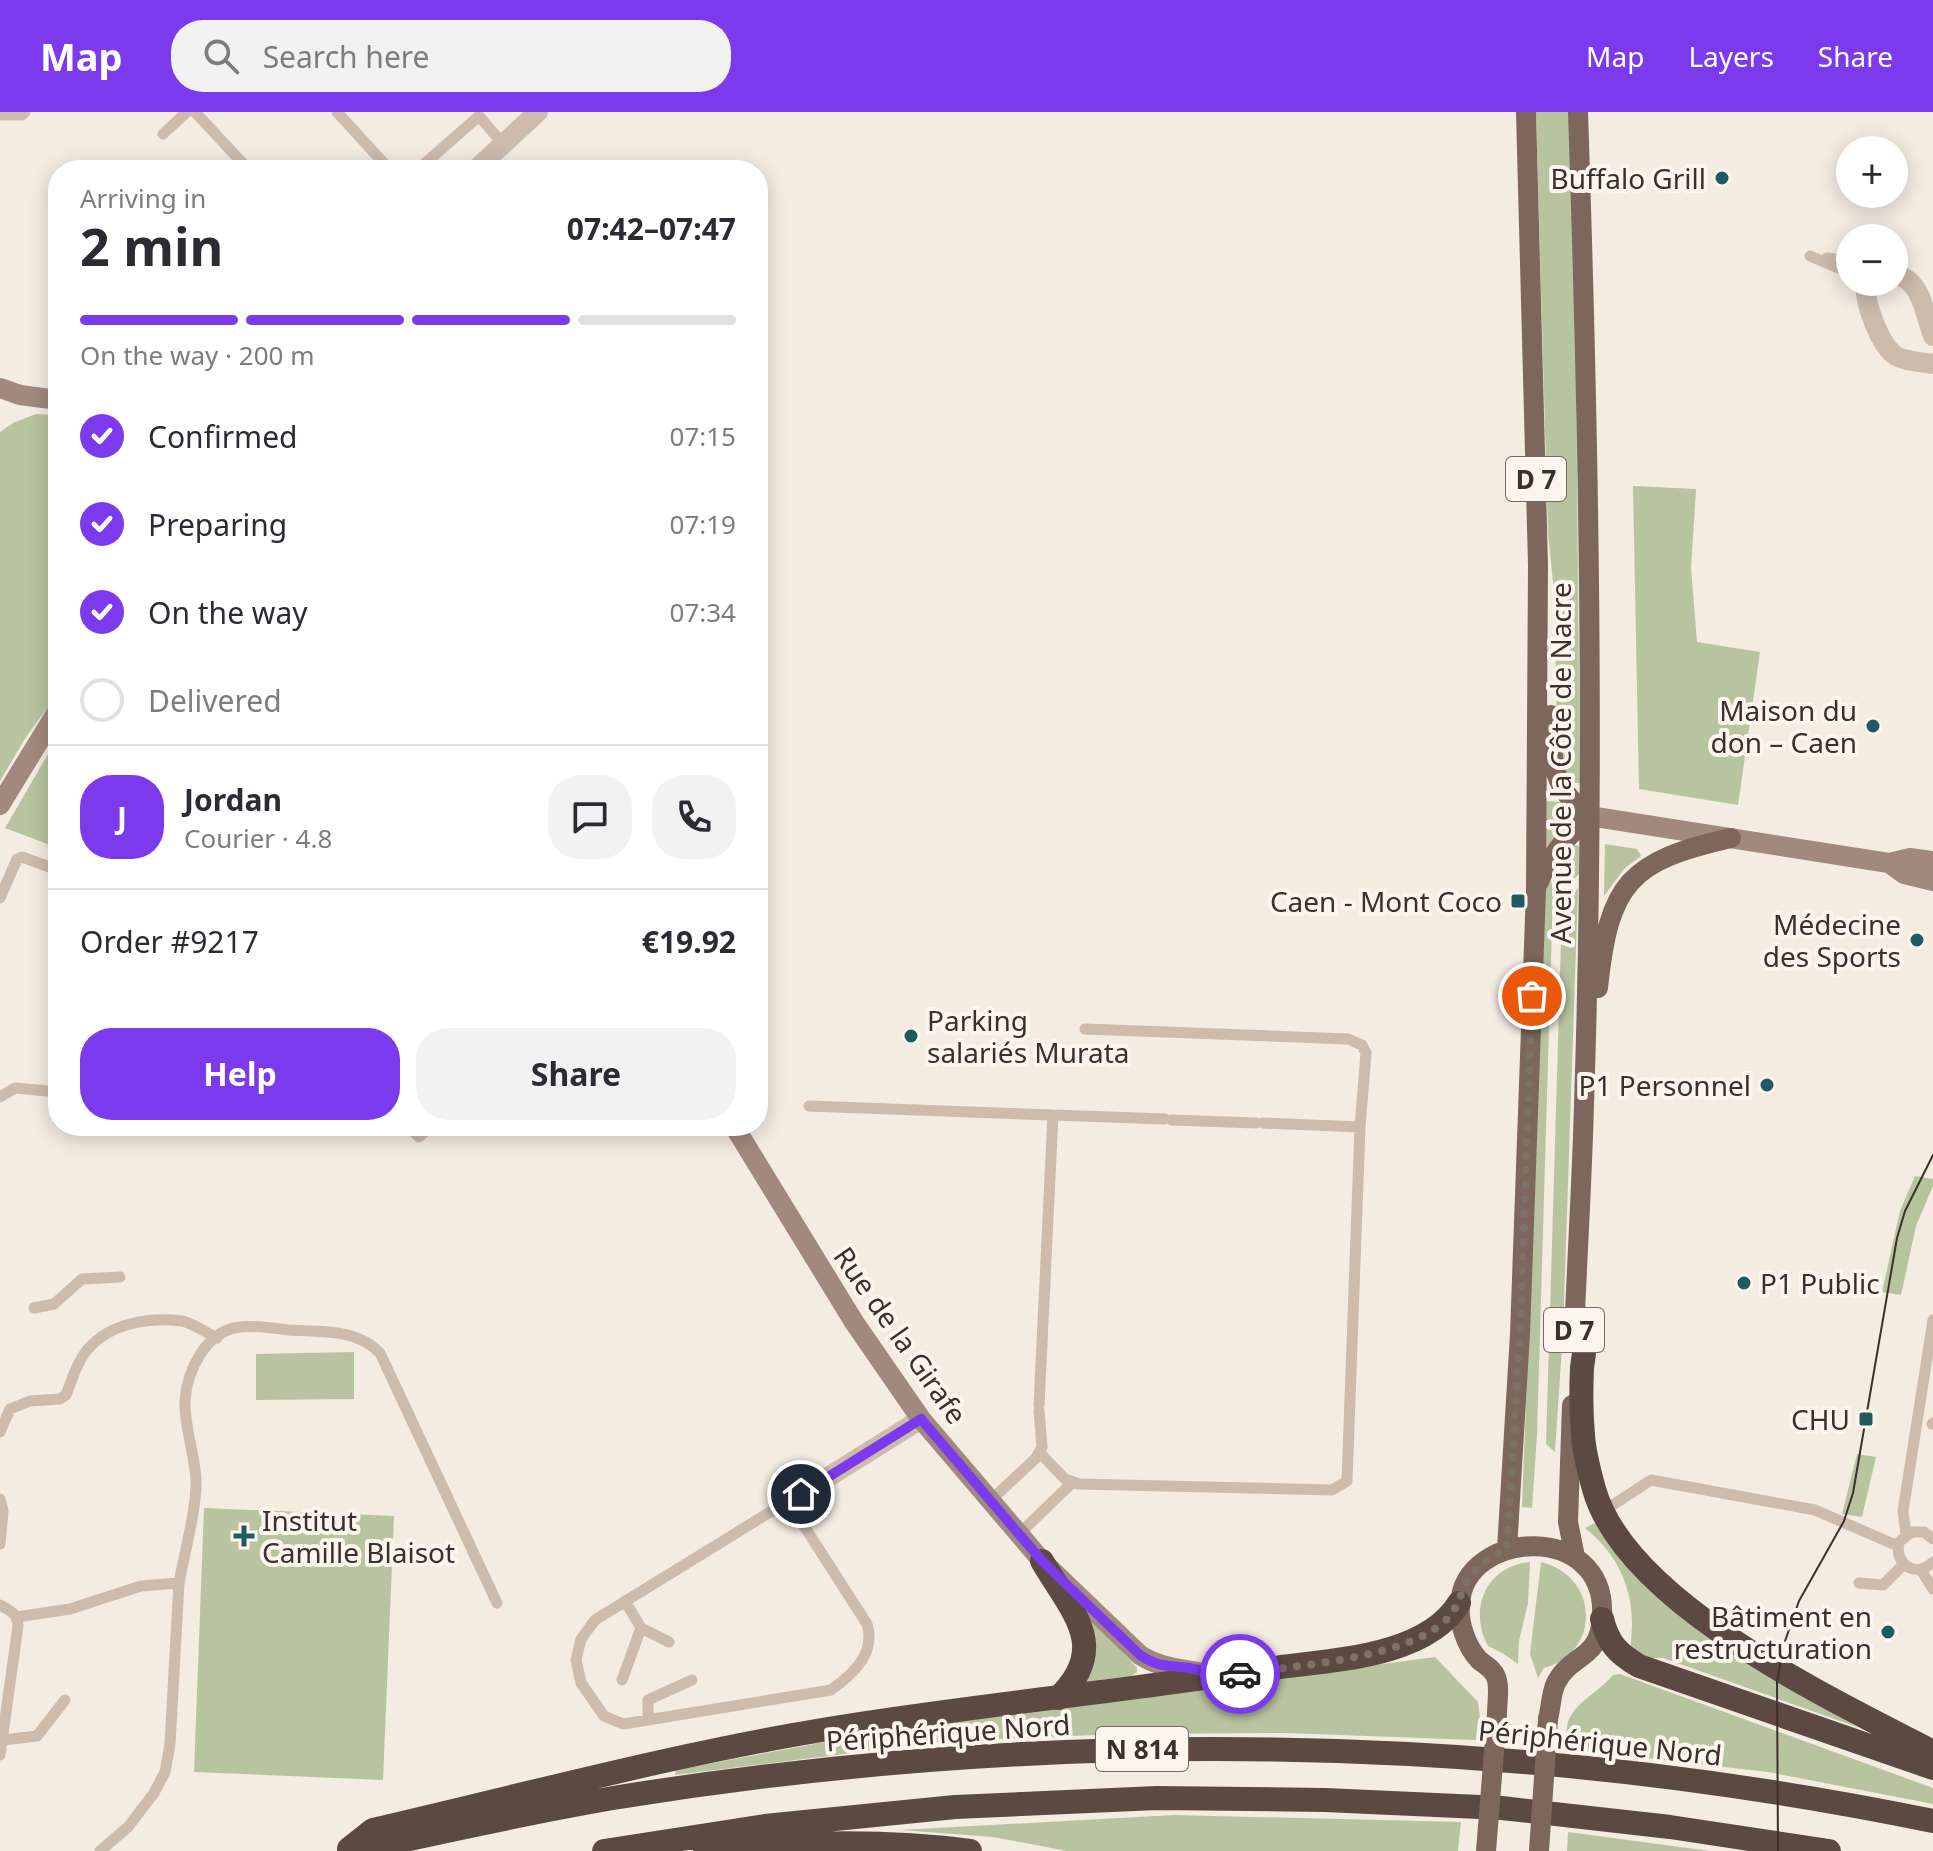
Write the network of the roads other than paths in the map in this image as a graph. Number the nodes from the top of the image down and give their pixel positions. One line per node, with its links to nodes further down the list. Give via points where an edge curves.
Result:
1 (25, 112): 8 (lane)
2 (187, 112): 9 (lane)
3 (195, 112): 11 (lane)
4 (337, 112): 12 (lane)
5 (538, 112): 10 (street)
6 (1526, 112): 25 (main road, Avenue de la Côte de Nacre / D 7)
7 (1578, 112): 28 (main road, Avenue de la Côte de Nacre / D 7, via 1587,395)
8 (0, 115)
9 (163, 134)
10 (503, 144): 13 (lane, via 479,116); 14 (street)
11 (240, 160)
12 (381, 160)
13 (429, 160)
14 (486, 160)
15 (1836, 259): 16 (lane, via 1810,256)
16 (1836, 267)
17 (1908, 280): 19 (street)
18 (1866, 296): 20 (street, via 1885,347 1899,358)
19 (1933, 336)
20 (1933, 364)
21 (0, 385): 22 (street)
22 (10, 398): 23 (street); 24 (street)
23 (48, 400)
24 (0, 410)
25 (1538, 565): 28 (main road, via 1551,618 1552,762 1562,790); 34 (main road, Avenue de la Côte de Nacre / D 7)
26 (48, 726): 27 (street)
27 (0, 805)
28 (1589, 816): 29 (street); 34 (main road, via 1545,865); 39 (main road, Avenue de la Côte de Nacre / D 7)
29 (1731, 838): 31 (street); 39 (main road, via 1653,862 1621,894 1607,928 1600,967)
30 (1933, 861): 31 (street, via 1910,858)
31 (1889, 863): 33 (street, via 1904,874)
32 (48, 866): 35 (lane, via 17,859)
33 (1933, 881)
34 (1536, 890): 62 (main road, Avenue de la Côte de Nacre / D 7)
35 (0, 898)
36 (1085, 1029): 42 (lane, via 1348,1039 1366,1053)
37 (48, 1091): 38 (lane, via 15,1088)
38 (0, 1097)
39 (1584, 1103): 47 (main road, Avenue de la Côte de Nacre / D 7)
40 (809, 1106): 41 (lane)
41 (1053, 1115): 42 (lane); 51 (lane)
42 (1360, 1127): 52 (lane, via 1347,1481 1332,1490)
43 (740, 1136): 49 (street, Rue de la Girafe, via 854,1322)
44 (120, 1277): 45 (lane, via 82,1279 54,1304)
45 (34, 1308)
46 (1933, 1320): 58 (lane, via 1903,1511)
47 (1574, 1322): 56 (highway, via 1584,1337 1583,1435); 63 (main road, Avenue de la Côte de Nacre / D 7, via 1568,1522)
48 (217, 1338): 50 (lane, via 185,1321 132,1322 88,1349 66,1395 10,1409); 68 (lane, via 203,1349 190,1375 185,1403 196,1483); 72 (lane, via 238,1327 351,1335 369,1342 380,1353)
49 (921, 1419): 53 (street); 55 (street, Rue de la Girafe)
50 (0, 1432)
51 (1039, 1452): 52 (lane); 55 (lane)
52 (1073, 1482): 57 (lane)
53 (794, 1498): 71 (lane); 84 (lane, via 867,1624 868,1652 852,1675 831,1690)
54 (0, 1499): 60 (lane)
55 (990, 1501): 57 (street, Rue de la Girafe)
56 (1602, 1513): 61 (lane, via 1651,1480 1815,1510); 86 (highway, via 1625,1551 1682,1604 1767,1661)
57 (1019, 1534): 64 (street, Rue de la Girafe)
58 (1906, 1534): 59 (lane, via 1924,1532); 61 (lane)
59 (1933, 1539)
60 (0, 1544)
61 (1898, 1546): 66 (lane)
62 (1507, 1549): 63 (main road, via 1536,1545); 73 (main road, via 1475,1571)
63 (1575, 1557): 76 (main road, Avenue de la Côte de Nacre, via 1594,1581)
64 (1042, 1561): 79 (street, Rue de la Girafe, via 1140,1655 1156,1665); 82 (highway, via 1080,1624 1085,1651 1076,1678)
65 (1933, 1562): 67 (lane)
66 (1903, 1565): 67 (lane); 69 (lane, via 1883,1585)
67 (1921, 1570): 70 (lane)
68 (179, 1583): 75 (lane, via 141,1586 70,1609); 90 (lane, via 165,1772 128,1827)
69 (1859, 1583)
70 (1933, 1589)
71 (625, 1601): 77 (lane); 84 (lane, via 595,1620 581,1639 576,1660 581,1683 604,1716 623,1724)
72 (497, 1603)
73 (1459, 1603): 79 (highway, via 1434,1631 1385,1651); 96 (main road, bridge, via 1467,1641 1497,1680)
74 (0, 1605): 75 (lane)
75 (17, 1617): 85 (lane)
76 (1602, 1619): 88 (highway, via 1610,1644 1639,1666); 97 (main road, bridge, via 1592,1649 1556,1683 1548,1719)
77 (641, 1628): 78 (lane); 80 (lane)
78 (669, 1642)
79 (1218, 1677): 82 (highway)
80 (622, 1680)
81 (692, 1680): 84 (lane, via 648,1700)
82 (1058, 1698): 91 (highway, via 746,1744 373,1830)
83 (65, 1700): 85 (lane, via 37,1736)
84 (648, 1720)
85 (3, 1740): 87 (lane)
86 (1933, 1752)
87 (0, 1755)
88 (1933, 1768)
89 (1933, 1821): 92 (highway, Périphérique Nord / N 814, via 1673,1778 1506,1759 1157,1748 958,1759 751,1779 612,1799)
90 (100, 1851)
91 (347, 1851)
92 (355, 1851)
93 (604, 1851): 98 (highway, N 814, via 765,1826 955,1807 1157,1798 1502,1808)
94 (705, 1851): 95 (highway, via 782,1843 924,1845)
95 (970, 1851)
96 (1486, 1851)
97 (1539, 1851)
98 (1829, 1851)

